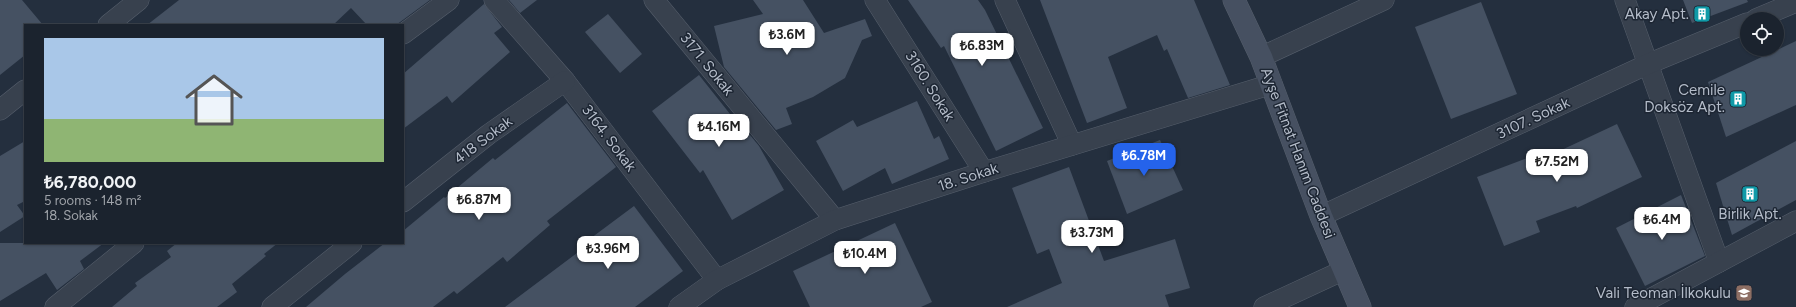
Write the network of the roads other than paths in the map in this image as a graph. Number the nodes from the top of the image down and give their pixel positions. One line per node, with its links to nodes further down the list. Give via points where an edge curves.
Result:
1 (139, 0): 12 (street)
2 (449, 0): 14 (street)
3 (494, 0): 17 (street, 3164. Sokak)
4 (654, 0): 25 (street, 3171. Sokak)
5 (875, 0): 22 (street, 3160. Sokak)
6 (1005, 0): 21 (street)
7 (1234, 0): 15 (street, Ayşe Fitnat Hanım Caddesi)
8 (1384, 0): 15 (street)
9 (1625, 0): 16 (street)
10 (1796, 2): 11 (street)
11 (1772, 12)
12 (109, 24)
13 (1740, 26): 16 (street, 3107. Sokak)
14 (404, 33)
15 (1262, 57): 18 (street, Ayşe Fitnat Hanım Caddesi)
16 (1648, 64): 24 (street, 3107. Sokak); 29 (street)
17 (565, 81): 23 (street, 418 Sokak, via 488,134); 31 (street, 3164. Sokak)
18 (1272, 84): 21 (street, 18. Sokak); 24 (street, Ayşe Fitnat Hanım Caddesi)
19 (24, 91): 20 (street)
20 (0, 110)
21 (1072, 145): 22 (street, 18. Sokak)
22 (984, 172): 25 (street, 18. Sokak)
23 (404, 201)
24 (1321, 216): 30 (street, Ayşe Fitnat Hanım Caddesi)
25 (835, 220): 31 (street, 18. Sokak)
26 (1796, 221): 29 (street)
27 (133, 244): 32 (street)
28 (351, 244): 33 (street)
29 (1719, 262): 37 (street)
30 (1344, 270): 35 (street); 36 (street, Ayşe Fitnat Hanım Caddesi)
31 (717, 280): 34 (street, 18. Sokak)
32 (55, 307)
33 (272, 307)
34 (679, 307)
35 (1264, 307)
36 (1360, 307)
37 (1635, 307)

